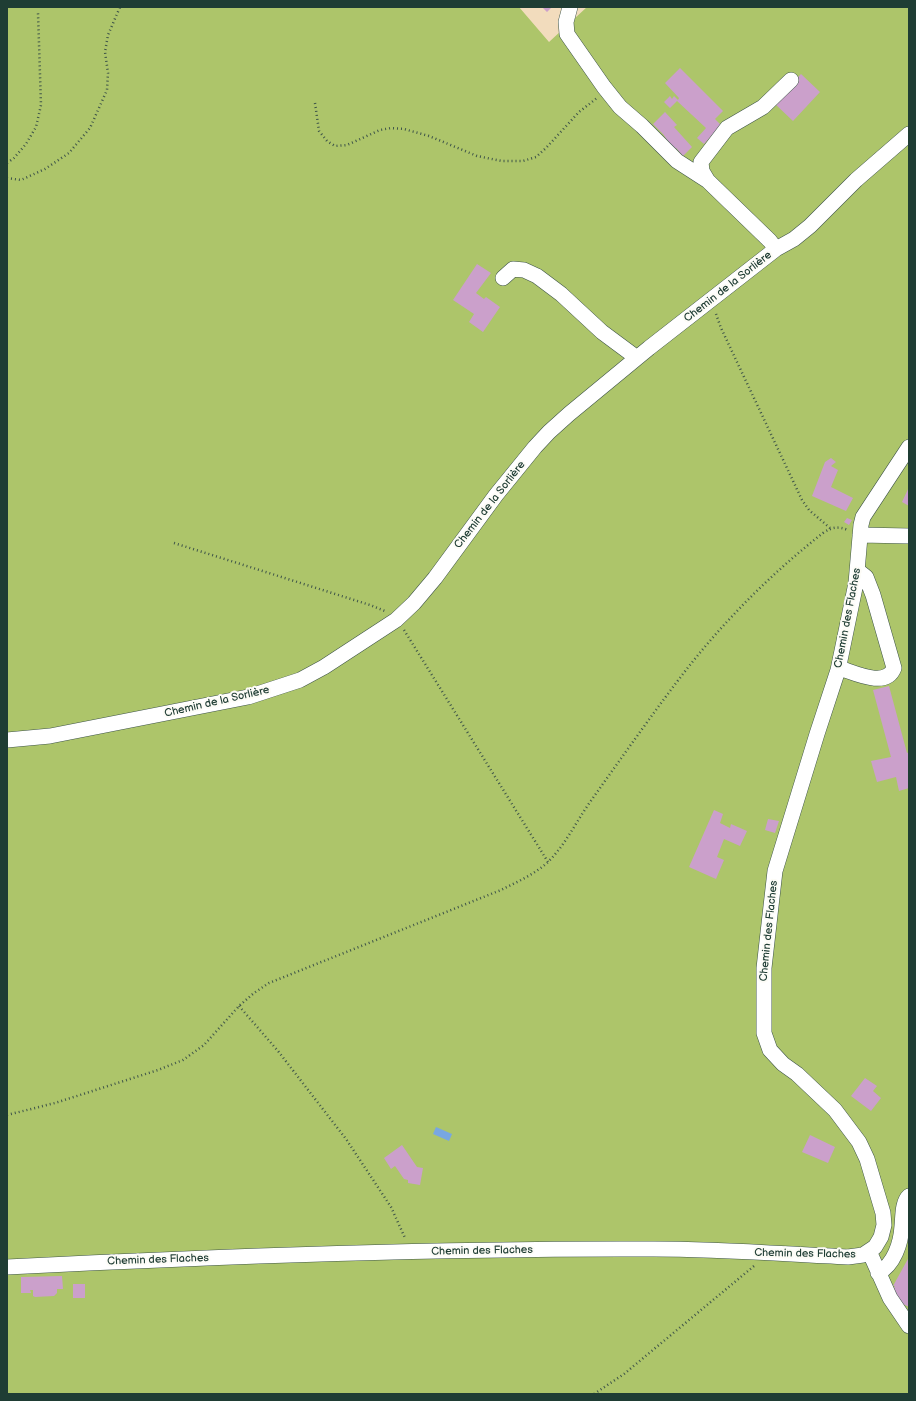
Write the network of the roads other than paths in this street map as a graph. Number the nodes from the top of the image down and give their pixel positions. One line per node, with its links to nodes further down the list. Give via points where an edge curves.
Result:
1 (570, 7): 4 (street, via 566,22 568,34 607,91 620,107 677,161)
2 (791, 80): 4 (street, via 763,107 727,128 701,162 702,171)
3 (909, 134): 5 (street, Chemin de la Sorlière, via 856,180 810,226)
4 (708, 181): 5 (street)
5 (776, 249): 7 (street, Chemin de la Sorlière)
6 (503, 278): 7 (street, via 513,269 524,270 537,276 561,294 602,332)
7 (637, 358): 13 (street, Chemin de la Sorlière, via 569,414 535,447 414,603 396,620 324,667 300,680 248,697 50,736)
8 (909, 447): 9 (street, Chemin des Flaches, via 863,517)
9 (860, 535): 10 (street); 11 (street, Chemin des Flaches)
10 (909, 536)
11 (857, 572): 12 (street, Chemin des Flaches); 12 (street, via 866,577 873,595 894,668 889,675 881,678 866,677)
12 (839, 668): 15 (street, Chemin des Flaches, via 775,871 764,968 763,1018 764,1033 770,1050 836,1110 859,1142 867,1159 883,1213 884,1225 882,1237)
13 (7, 740)
14 (909, 1196): 17 (street, via 905,1203 897,1249 887,1267)
15 (869, 1251): 16 (street, Chemin des Flaches, via 863,1255 848,1257 654,1249 410,1252); 17 (street)
16 (7, 1267)
17 (878, 1273): 18 (street, via 890,1298)
18 (909, 1326)

